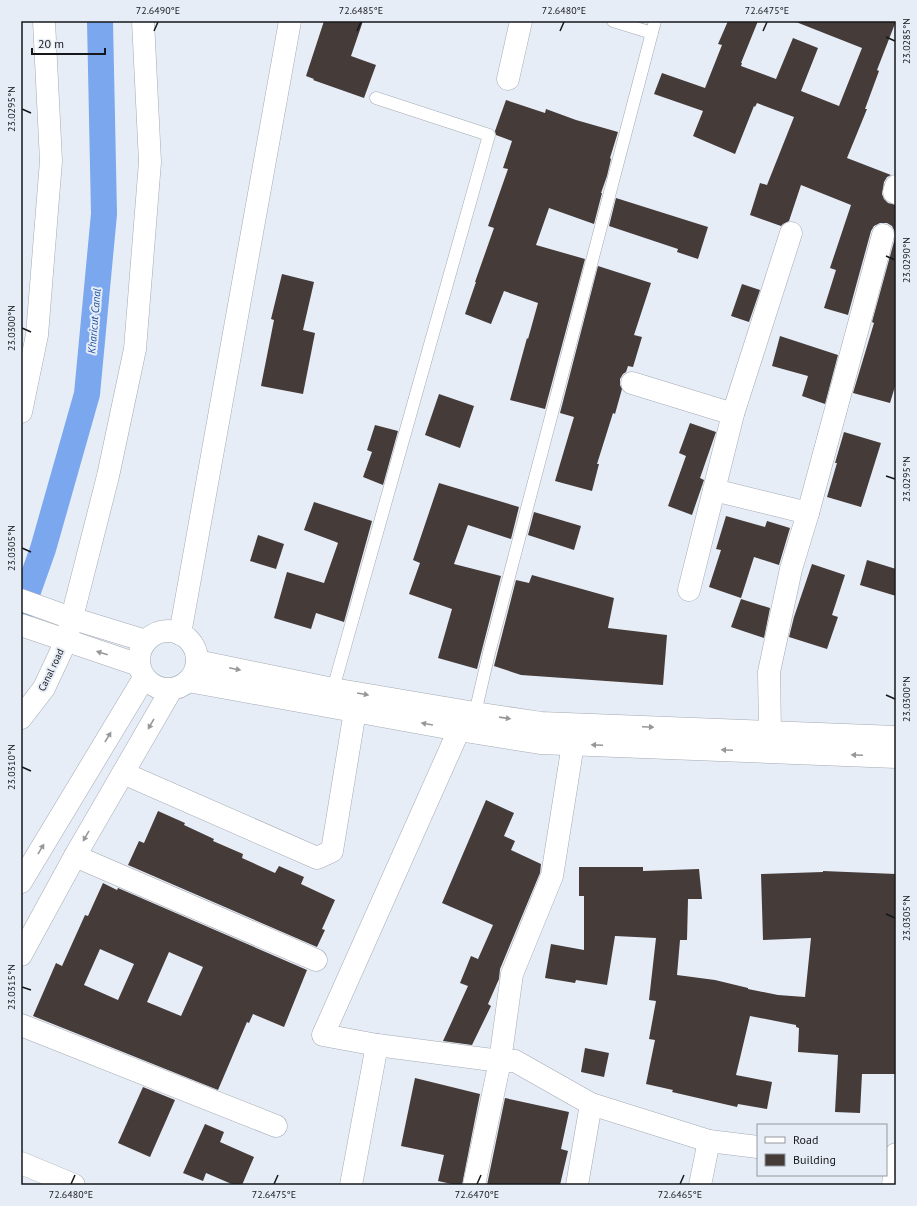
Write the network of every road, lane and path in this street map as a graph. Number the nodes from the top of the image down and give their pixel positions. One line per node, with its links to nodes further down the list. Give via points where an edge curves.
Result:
1 (44, 21): 15 (street, via 51,161 37,335)
2 (143, 21): 21 (street, Canal road, via 150,162 135,349 108,476)
3 (290, 21): 23 (street)
4 (521, 21): 8 (street)
5 (613, 21): 7 (lane)
6 (655, 21): 7 (lane)
7 (652, 34): 31 (lane)
8 (508, 79)
9 (376, 98): 29 (lane, via 489,135)
10 (896, 186): 11 (street)
11 (896, 193)
12 (791, 233): 16 (street)
13 (883, 235): 18 (street)
14 (632, 382): 16 (street)
15 (21, 412)
16 (733, 414): 17 (street)
17 (714, 490): 18 (street); 19 (street)
18 (808, 513): 34 (street, via 791,569 769,672)
19 (689, 590)
20 (21, 600): 21 (street)
21 (65, 615): 24 (street, Canal road); 25 (street)
22 (21, 625): 24 (street)
23 (180, 634): 25 (street, via 162,632); 26 (street, via 194,646)
24 (58, 638): 27 (street, one-way to 24); 32 (street, Canal road, via 44,688)
25 (146, 640): 27 (street, via 140,649 138,659)
26 (197, 661): 28 (street, via 194,674); 29 (street, one-way to 29)
27 (141, 671): 28 (street, via 151,685 160,689); 40 (street, one-way to 27)
28 (179, 685): 30 (street); 38 (street, one-way to 38)
29 (333, 689): 31 (street, one-way to 31)
30 (354, 711): 33 (street, one-way to 30); 38 (street, via 332,851 317,858)
31 (475, 713): 34 (street, one-way to 34, via 541,723)
32 (21, 718)
33 (459, 730): 36 (street, via 540,743); 45 (street, via 324,1035)
34 (770, 732): 35 (street)
35 (896, 737)
36 (573, 744): 37 (street, one-way to 36); 46 (street, via 552,876 512,974)
37 (896, 757)
38 (123, 773): 39 (street, one-way to 39)
39 (75, 856): 41 (street); 43 (street)
40 (25, 875): 41 (street)
41 (60, 884): 42 (street)
42 (21, 955)
43 (316, 960)
44 (21, 1025): 48 (street)
45 (377, 1045): 46 (street); 53 (street)
46 (500, 1061): 47 (street, via 515,1060); 54 (street)
47 (592, 1104): 49 (street); 55 (street)
48 (276, 1126)
49 (709, 1141): 50 (street); 56 (street)
50 (757, 1147)
51 (21, 1163): 52 (street)
52 (74, 1185)
53 (351, 1185)
54 (474, 1185)
55 (577, 1185)
56 (700, 1185)

